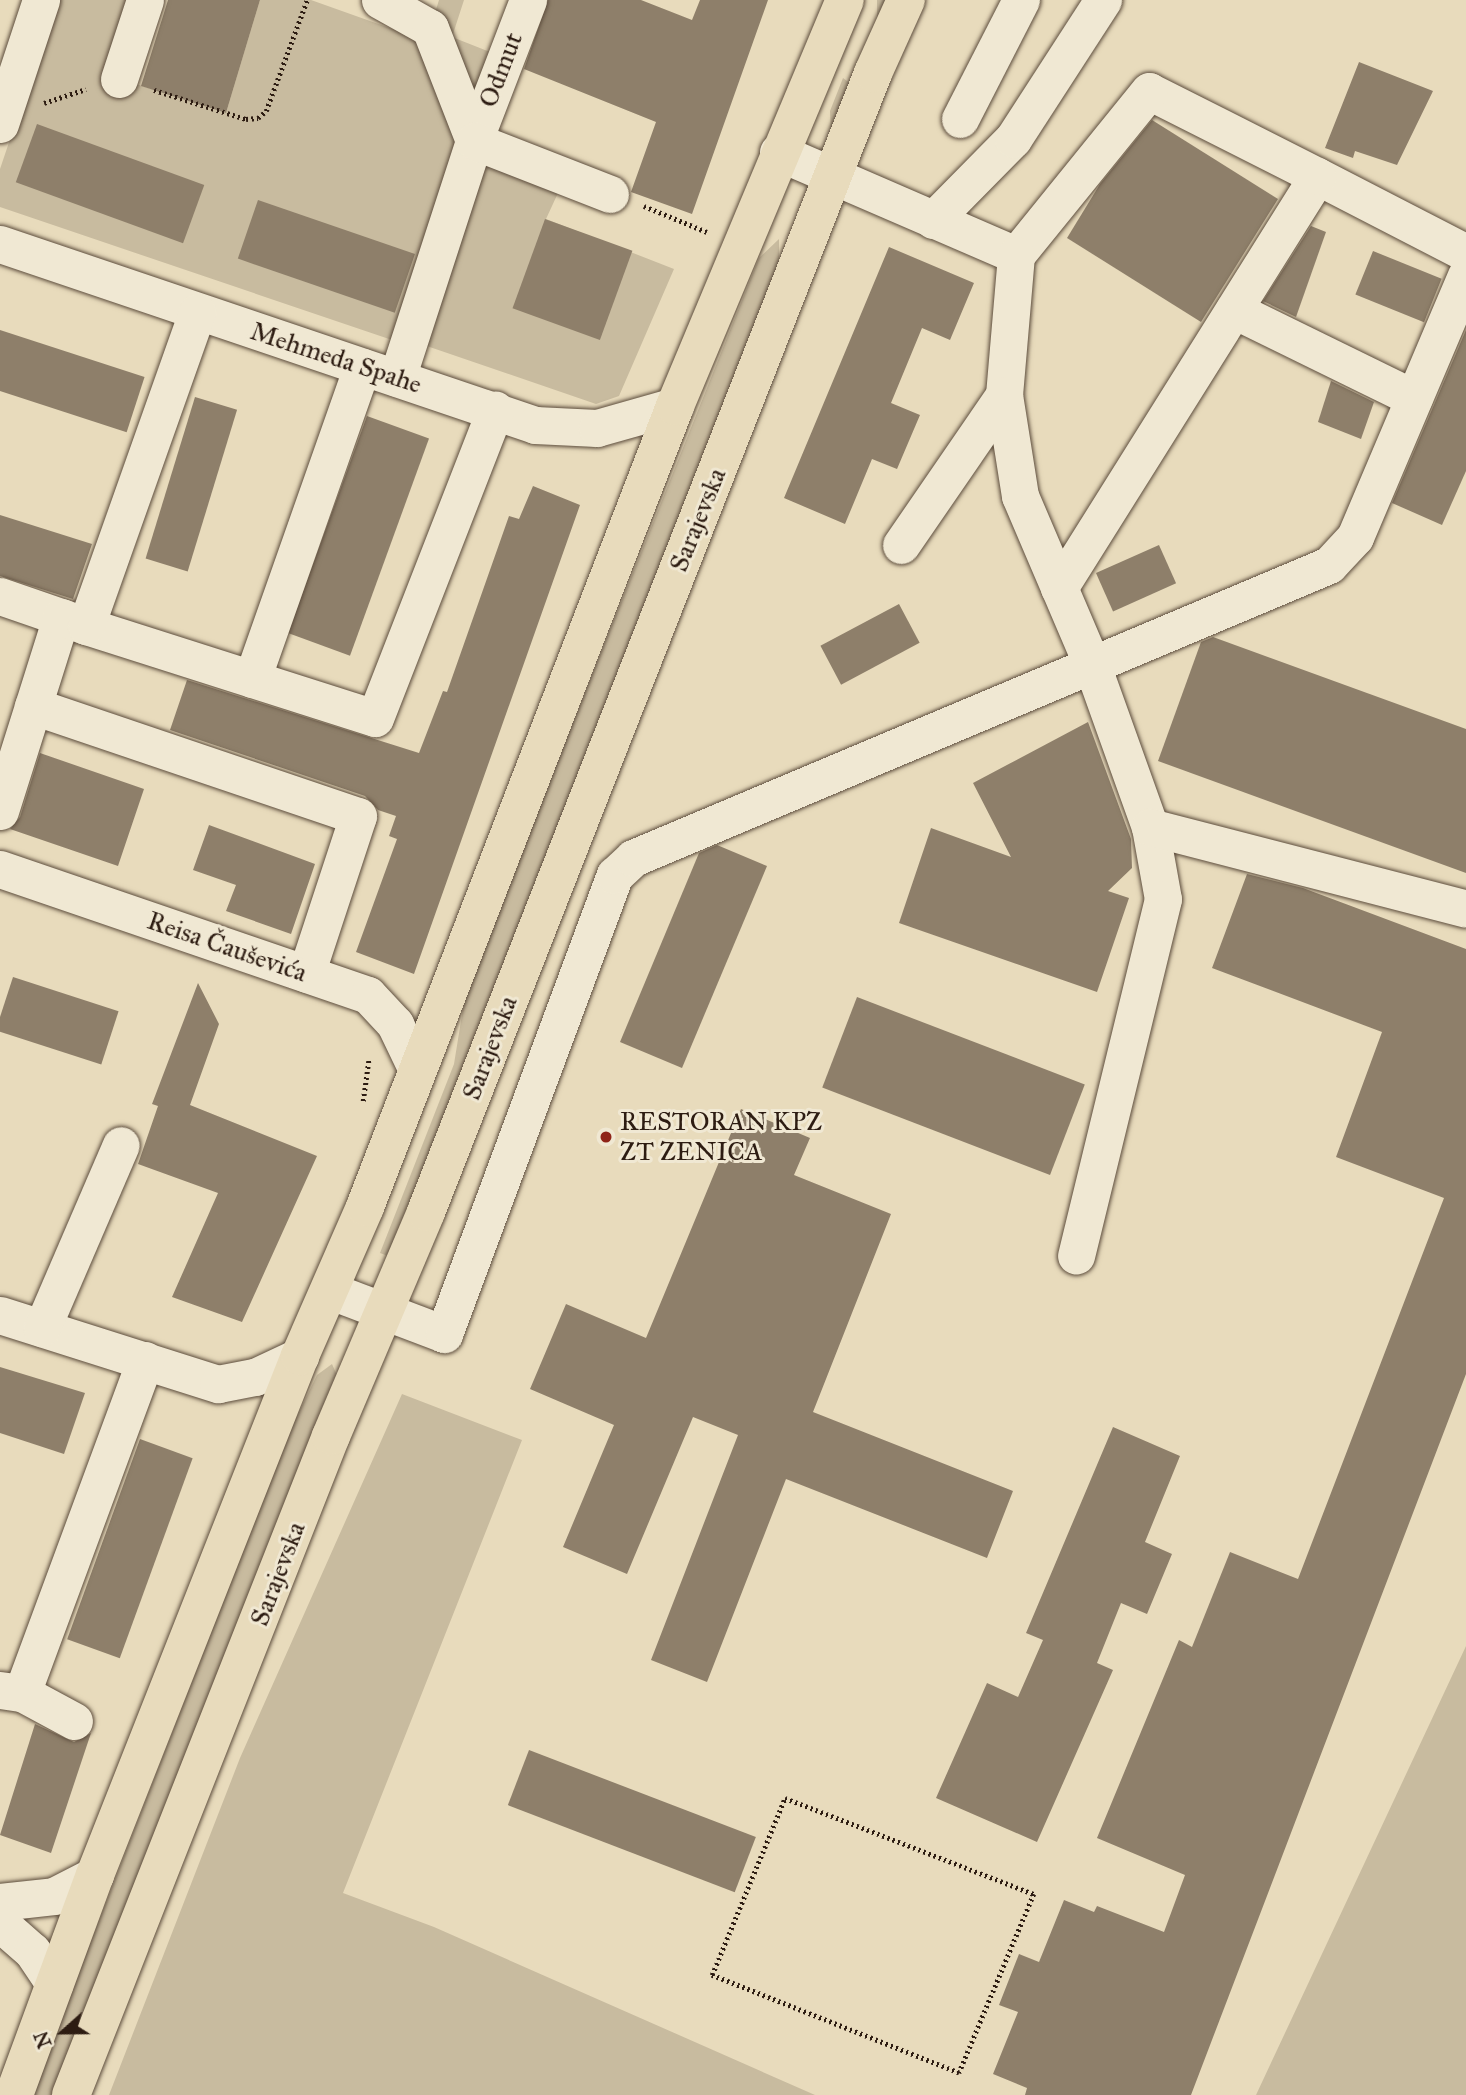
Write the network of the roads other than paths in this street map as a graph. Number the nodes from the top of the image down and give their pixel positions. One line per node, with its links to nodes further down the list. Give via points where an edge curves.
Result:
1 (41, 0): 11 (street)
2 (145, 0): 9 (street)
3 (380, 0): 12 (street, via 430,29)
4 (528, 0): 12 (street, Odmut)
5 (845, 0): 13 (main road)
6 (906, 0): 15 (main road, Sarajevska)
7 (1021, 0): 10 (street)
8 (1103, 0): 17 (street, via 1013,139)
9 (119, 79)
10 (960, 119)
11 (1, 120)
12 (474, 141): 16 (street); 25 (street, Odmut)
13 (778, 152): 15 (street); 28 (main road)
14 (1317, 176): 19 (street); 20 (street, via 1149,91); 22 (street)
15 (835, 177): 17 (street); 46 (main road, Sarajevska)
16 (626, 199)
17 (933, 220): 20 (street)
18 (0, 244): 23 (street, Mehmeda Spahe)
19 (1466, 253)
20 (1016, 255): 26 (street)
21 (1466, 275): 27 (street)
22 (1234, 310): 27 (street); 31 (street)
23 (197, 312): 24 (street, Mehmeda Spahe); 33 (street)
24 (362, 366): 25 (street, Mehmeda Spahe); 35 (street)
25 (397, 378): 29 (street, Mehmeda Spahe)
26 (1004, 395): 30 (street); 31 (street, via 1020,496)
27 (1414, 398): 34 (street, via 1355,537 1329,565)
28 (676, 406): 29 (street, Mehmeda Spahe, via 597,428 535,425); 42 (main road)
29 (495, 410): 35 (street, via 375,718)
30 (901, 545)
31 (1059, 588): 34 (street)
32 (0, 596): 33 (street)
33 (74, 622): 35 (street); 36 (street)
34 (1092, 666): 38 (street); 46 (street, via 633,858 615,875 444,1334)
35 (252, 679)
36 (33, 706): 37 (street); 41 (street, via 358,816)
37 (0, 811)
38 (1150, 827): 40 (street); 44 (street, via 1163,899)
39 (0, 869): 41 (street, Reisa Čauševića)
40 (1466, 909)
41 (306, 974): 42 (street, Reisa Čauševića, via 368,995 395,1024)
42 (416, 1070): 45 (main road)
43 (121, 1145): 48 (street)
44 (1076, 1256)
45 (331, 1291): 46 (street); 49 (main road)
46 (385, 1310): 58 (main road, Sarajevska)
47 (0, 1315): 48 (street)
48 (42, 1328): 50 (street)
49 (300, 1356): 50 (street, via 255,1377 218,1384); 53 (main road)
50 (145, 1360): 51 (street)
51 (11, 1692): 52 (street)
52 (74, 1721)
53 (94, 1875): 54 (street, via 54,1896); 56 (main road)
54 (0, 1902)
55 (0, 1923): 56 (street, via 32,1951)
56 (54, 1984): 57 (main road)
57 (14, 2095)
58 (71, 2095)

